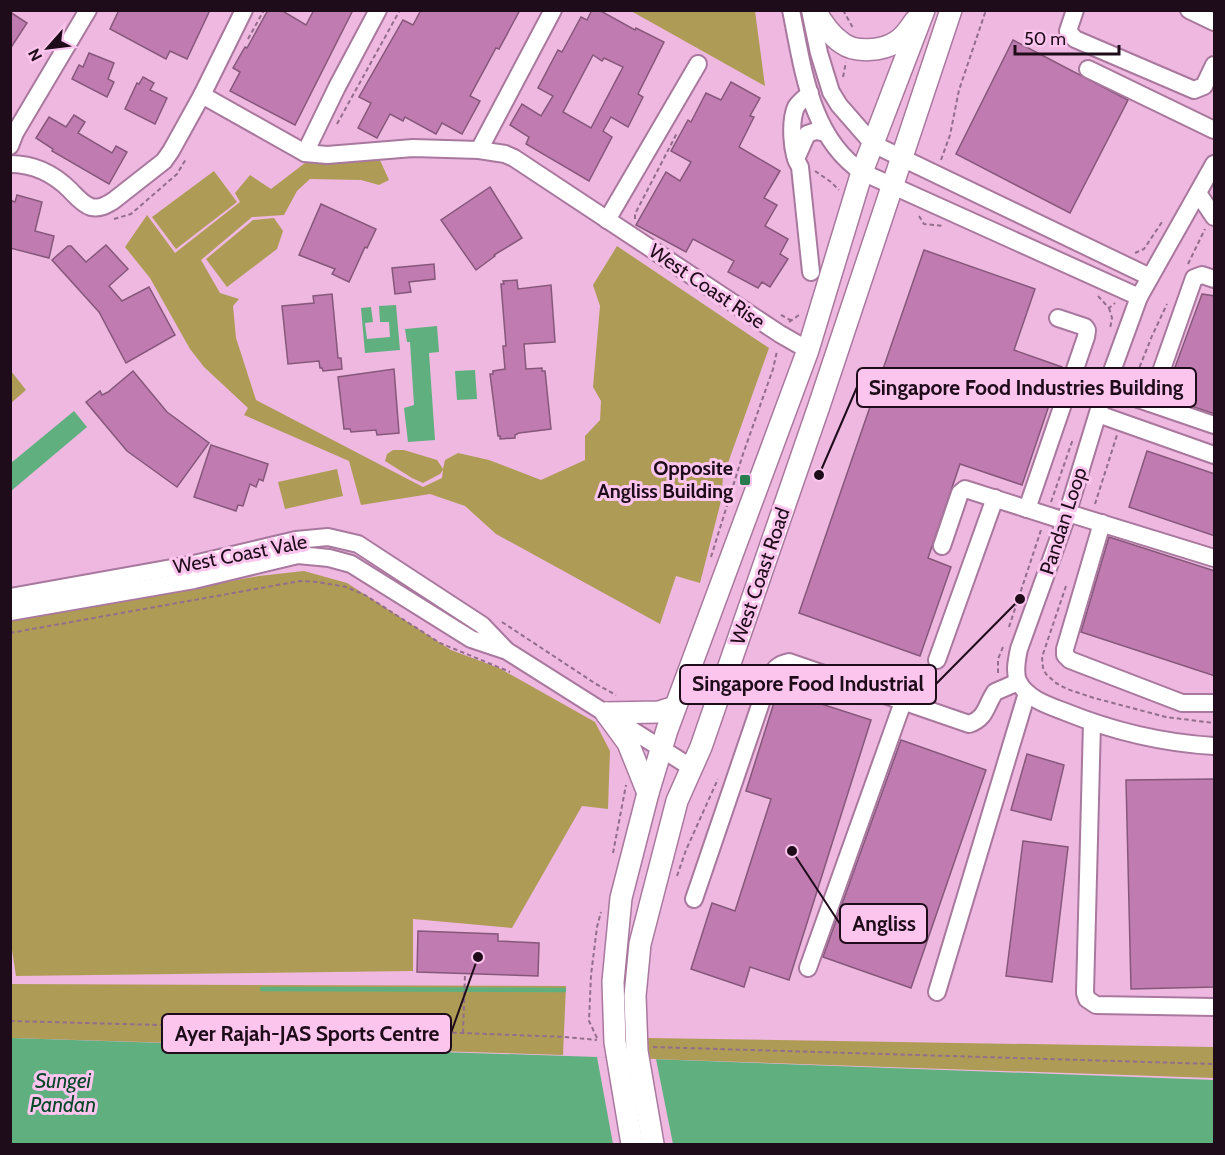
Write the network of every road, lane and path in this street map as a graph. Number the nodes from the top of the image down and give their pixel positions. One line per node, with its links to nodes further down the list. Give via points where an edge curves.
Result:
1 (88, 10): 26 (street)
2 (244, 10): 20 (street)
3 (378, 10): 28 (street)
4 (400, 10): 21 (path)
5 (552, 10): 27 (street)
6 (791, 10): 19 (street)
7 (813, 10): 9 (main road, via 832,36 855,49 895,43); 25 (street, via 817,47 831,92)
8 (843, 10): 15 (path)
9 (923, 10): 25 (main road, West Coast Road)
10 (951, 10): 29 (main road, West Coast Road)
11 (986, 10): 30 (path, via 959,90)
12 (1075, 10): 17 (street, via 1068,26 1075,39 1194,90 1204,86)
13 (1190, 10): 14 (street)
14 (1215, 22)
15 (855, 31)
16 (698, 64): 39 (street)
17 (1215, 65)
18 (1088, 69): 22 (street)
19 (810, 93): 23 (street); 32 (street, via 797,106 792,135)
20 (202, 95): 28 (street, West Coast Rise); 31 (street, via 164,161 104,207 86,205 51,175)
21 (337, 125)
22 (1215, 130)
23 (826, 133): 32 (street, via 807,134); 36 (street, via 851,165)
24 (676, 134): 39 (path, via 635,214 634,225)
25 (873, 144): 29 (street); 36 (main road, West Coast Road)
26 (10, 146)
27 (479, 150): 28 (street, West Coast Rise, via 413,148 327,155); 39 (street, West Coast Rise, via 514,158)
28 (305, 153)
29 (901, 158): 37 (main road, West Coast Road); 44 (street)
30 (942, 160): 34 (path); 35 (path)
31 (11, 161)
32 (795, 161): 43 (street, via 800,167)
33 (1215, 164): 38 (street, Pandan Loop)
34 (946, 165)
35 (940, 166)
36 (862, 172): 37 (street); 51 (main road, West Coast Road)
37 (892, 185): 46 (street); 83 (main road, West Coast Road)
38 (1198, 193): 40 (street); 44 (street, Pandan Loop)
39 (610, 215): 51 (street, West Coast Rise)
40 (1215, 218)
41 (1164, 219): 42 (path, via 1144,249)
42 (1129, 251)
43 (811, 272)
44 (1150, 277): 46 (street, Pandan Loop)
45 (1215, 279): 54 (street, via 1202,275 1194,278)
46 (1139, 297): 53 (street, Pandan Loop)
47 (776, 313): 49 (path)
48 (1058, 318): 60 (street, via 1085,327 1086,338)
49 (792, 321)
50 (771, 344): 52 (path)
51 (808, 350): 77 (main road, West Coast Road)
52 (776, 354)
53 (1106, 388): 54 (street); 55 (street, Pandan Loop)
54 (1150, 403): 57 (street)
55 (1098, 414): 56 (street); 61 (street, Pandan Loop)
56 (1121, 422): 58 (street); 62 (path)
57 (1215, 425)
58 (1215, 455)
59 (995, 498): 60 (street); 63 (street, via 962,490); 71 (street)
60 (1027, 508): 61 (street)
61 (1066, 517): 62 (street); 73 (street, Pandan Loop, via 1018,649 1016,671)
62 (1096, 521): 64 (street); 76 (street, via 1065,655 1182,703)
63 (942, 546)
64 (1215, 558)
65 (1068, 582): 80 (path, via 1042,657 1043,668 1056,683 1094,698 1156,714)
66 (10, 597): 70 (street, West Coast Vale, via 328,537 358,544 482,625)
67 (10, 612): 70 (street, West Coast Vale, via 194,580 298,555 351,564 471,639)
68 (494, 616): 74 (path)
69 (10, 633): 72 (path, via 300,581 318,582 365,595 440,642)
70 (507, 651): 78 (street, West Coast Vale)
71 (937, 660)
72 (512, 673)
73 (1023, 687): 75 (street, via 995,692 984,715 973,723); 79 (street, via 1043,703); 90 (street, Pandan Loop)
74 (618, 696)
75 (903, 702): 87 (street, via 789,662 776,668); 88 (street)
76 (1215, 703)
77 (675, 707): 78 (main road, via 660,712); 82 (main road, West Coast Road)
78 (606, 713): 82 (street, West Coast Vale); 85 (main road, via 627,743)
79 (1092, 723): 81 (street, via 1130,734); 91 (street, via 1084,993 1096,1005)
80 (1215, 723)
81 (1215, 746)
82 (662, 749): 83 (street, West Coast Vale); 85 (main road, West Coast Road)
83 (692, 768): 96 (main road, West Coast Road, via 677,801 640,944)
84 (719, 776): 86 (path)
85 (648, 793): 96 (main road, West Coast Road, via 621,898 613,982)
86 (675, 881)
87 (694, 898)
88 (808, 968)
89 (465, 974): 93 (path)
90 (937, 992)
91 (1215, 1007)
92 (10, 1021): 93 (path)
93 (463, 1033): 95 (path)
94 (595, 1033): 95 (path)
95 (588, 1040): 96 (path)
96 (629, 1047): 97 (path); 98 (main road, West Coast Road); 99 (main road, West Coast Road)
97 (1215, 1064)
98 (632, 1144)
99 (653, 1144)

